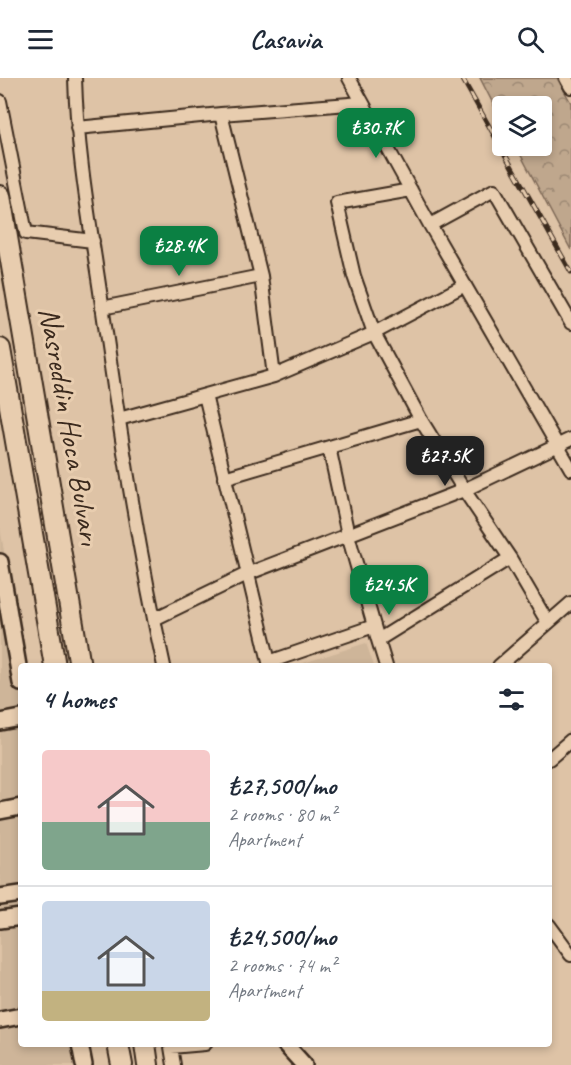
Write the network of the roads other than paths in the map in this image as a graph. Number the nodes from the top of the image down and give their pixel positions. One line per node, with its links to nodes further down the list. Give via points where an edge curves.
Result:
1 (75, 78): 8 (street)
2 (348, 78): 6 (street)
3 (566, 78): 4 (street)
4 (571, 87)
5 (0, 101): 12 (street, via 26,233)
6 (362, 103): 7 (street); 9 (street)
7 (221, 114): 8 (street); 13 (street)
8 (76, 128): 12 (street)
9 (411, 190): 11 (street); 17 (street, via 337,203 354,276)
10 (0, 196): 42 (highway, Nasreddin Hoca Bulvarı)
11 (430, 225): 14 (street); 16 (street, via 494,190)
12 (93, 241): 15 (street)
13 (261, 276): 15 (street); 19 (street)
14 (465, 285): 17 (street); 26 (street)
15 (102, 308): 23 (street)
16 (571, 323)
17 (374, 333): 19 (street); 24 (street)
18 (0, 349): 21 (highway, Nasreddin Hoca Bulvarı)
19 (274, 376): 20 (street)
20 (205, 395): 23 (street); 29 (street)
21 (8, 396): 22 (street); 41 (highway, Nasreddin Hoca Bulvarı)
22 (0, 418)
23 (119, 419): 36 (street)
24 (422, 420): 27 (street); 30 (street)
25 (571, 439): 26 (street)
26 (558, 446): 28 (street); 30 (street)
27 (328, 447): 29 (street); 31 (street)
28 (571, 469)
29 (224, 478): 34 (street)
30 (464, 490): 31 (street); 32 (street)
31 (348, 535): 34 (street); 39 (street)
32 (510, 558): 37 (street); 40 (street)
33 (0, 562): 38 (street)
34 (247, 574): 36 (street); 44 (street)
35 (571, 603): 37 (street)
36 (154, 618): 43 (street)
37 (548, 623): 47 (street)
38 (5, 626): 48 (street)
39 (374, 626): 40 (street); 45 (street)
40 (378, 640): 46 (street)
41 (54, 663)
42 (79, 663)
43 (163, 663)
44 (269, 663)
45 (272, 663)
46 (385, 663)
47 (502, 663)
48 (18, 672)
49 (18, 719): 50 (street)
50 (0, 722)
51 (571, 740): 52 (street)
52 (552, 756)
53 (18, 808): 54 (street)
54 (0, 811)
55 (18, 894): 56 (street)
56 (0, 897)
57 (18, 917): 58 (street)
58 (0, 920)
59 (552, 929): 60 (street)
60 (571, 955)
61 (18, 1017): 62 (street)
62 (0, 1020)
63 (81, 1047): 68 (street)
64 (119, 1047): 69 (highway)
65 (145, 1047): 70 (highway)
66 (171, 1047): 71 (street)
67 (288, 1047): 72 (street)
68 (84, 1065)
69 (122, 1065)
70 (148, 1065)
71 (174, 1065)
72 (304, 1065)

